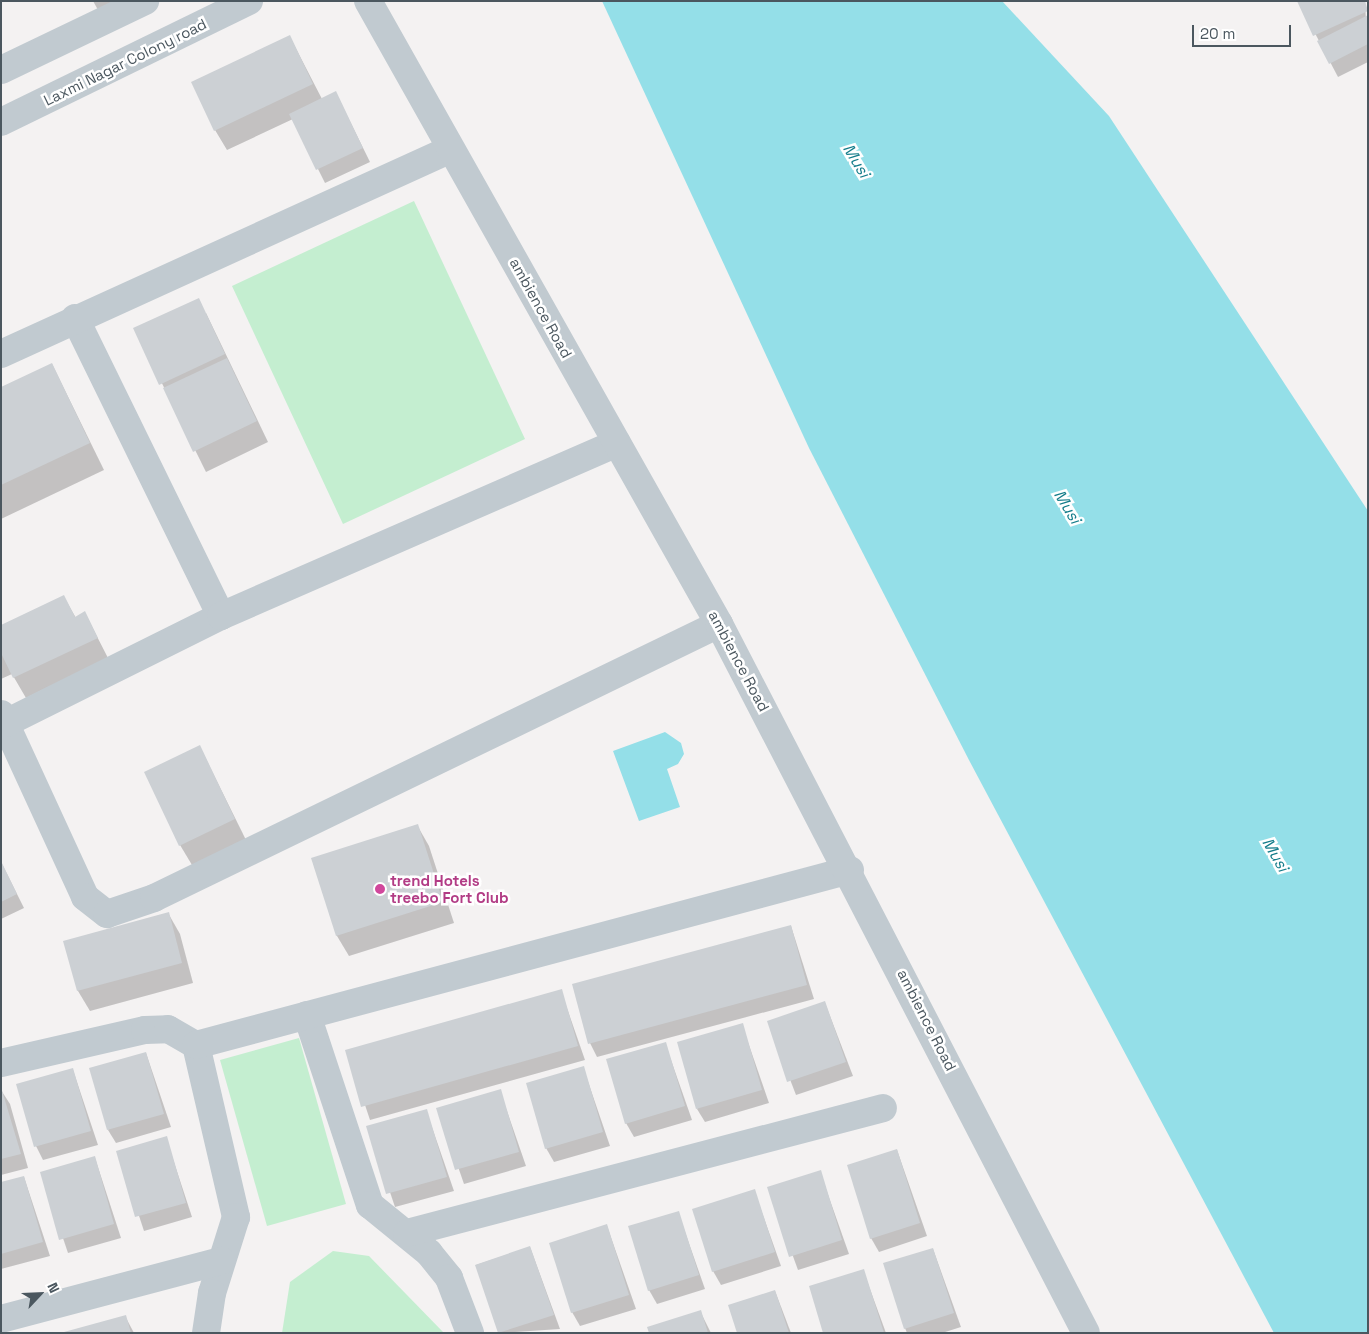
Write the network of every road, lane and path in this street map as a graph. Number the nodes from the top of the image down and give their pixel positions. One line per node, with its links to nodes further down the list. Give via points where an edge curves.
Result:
1 (145, 1): 4 (street)
2 (249, 1): 5 (street, Laxmi Nagar Colony road)
3 (368, 1): 6 (street, ambience Road)
4 (1, 70)
5 (1, 122)
6 (451, 149): 7 (street); 9 (street, ambience Road)
7 (75, 318): 8 (street); 10 (street)
8 (1, 354)
9 (617, 443): 10 (street); 11 (street, ambience Road)
10 (220, 616): 12 (street)
11 (720, 624): 12 (street, via 154,898 107,914 85,897); 13 (street, ambience Road)
12 (4, 719)
13 (850, 870): 14 (street); 23 (street, ambience Road)
14 (307, 1015): 15 (street); 18 (street, via 370,1205)
15 (196, 1045): 16 (street, via 168,1029 145,1030); 19 (street, via 236,1217)
16 (1, 1063)
17 (883, 1108): 18 (street)
18 (407, 1233): 22 (street, via 449,1278)
19 (221, 1260): 20 (street); 21 (street)
20 (1, 1319)
21 (206, 1333)
22 (470, 1333)
23 (1086, 1333)

